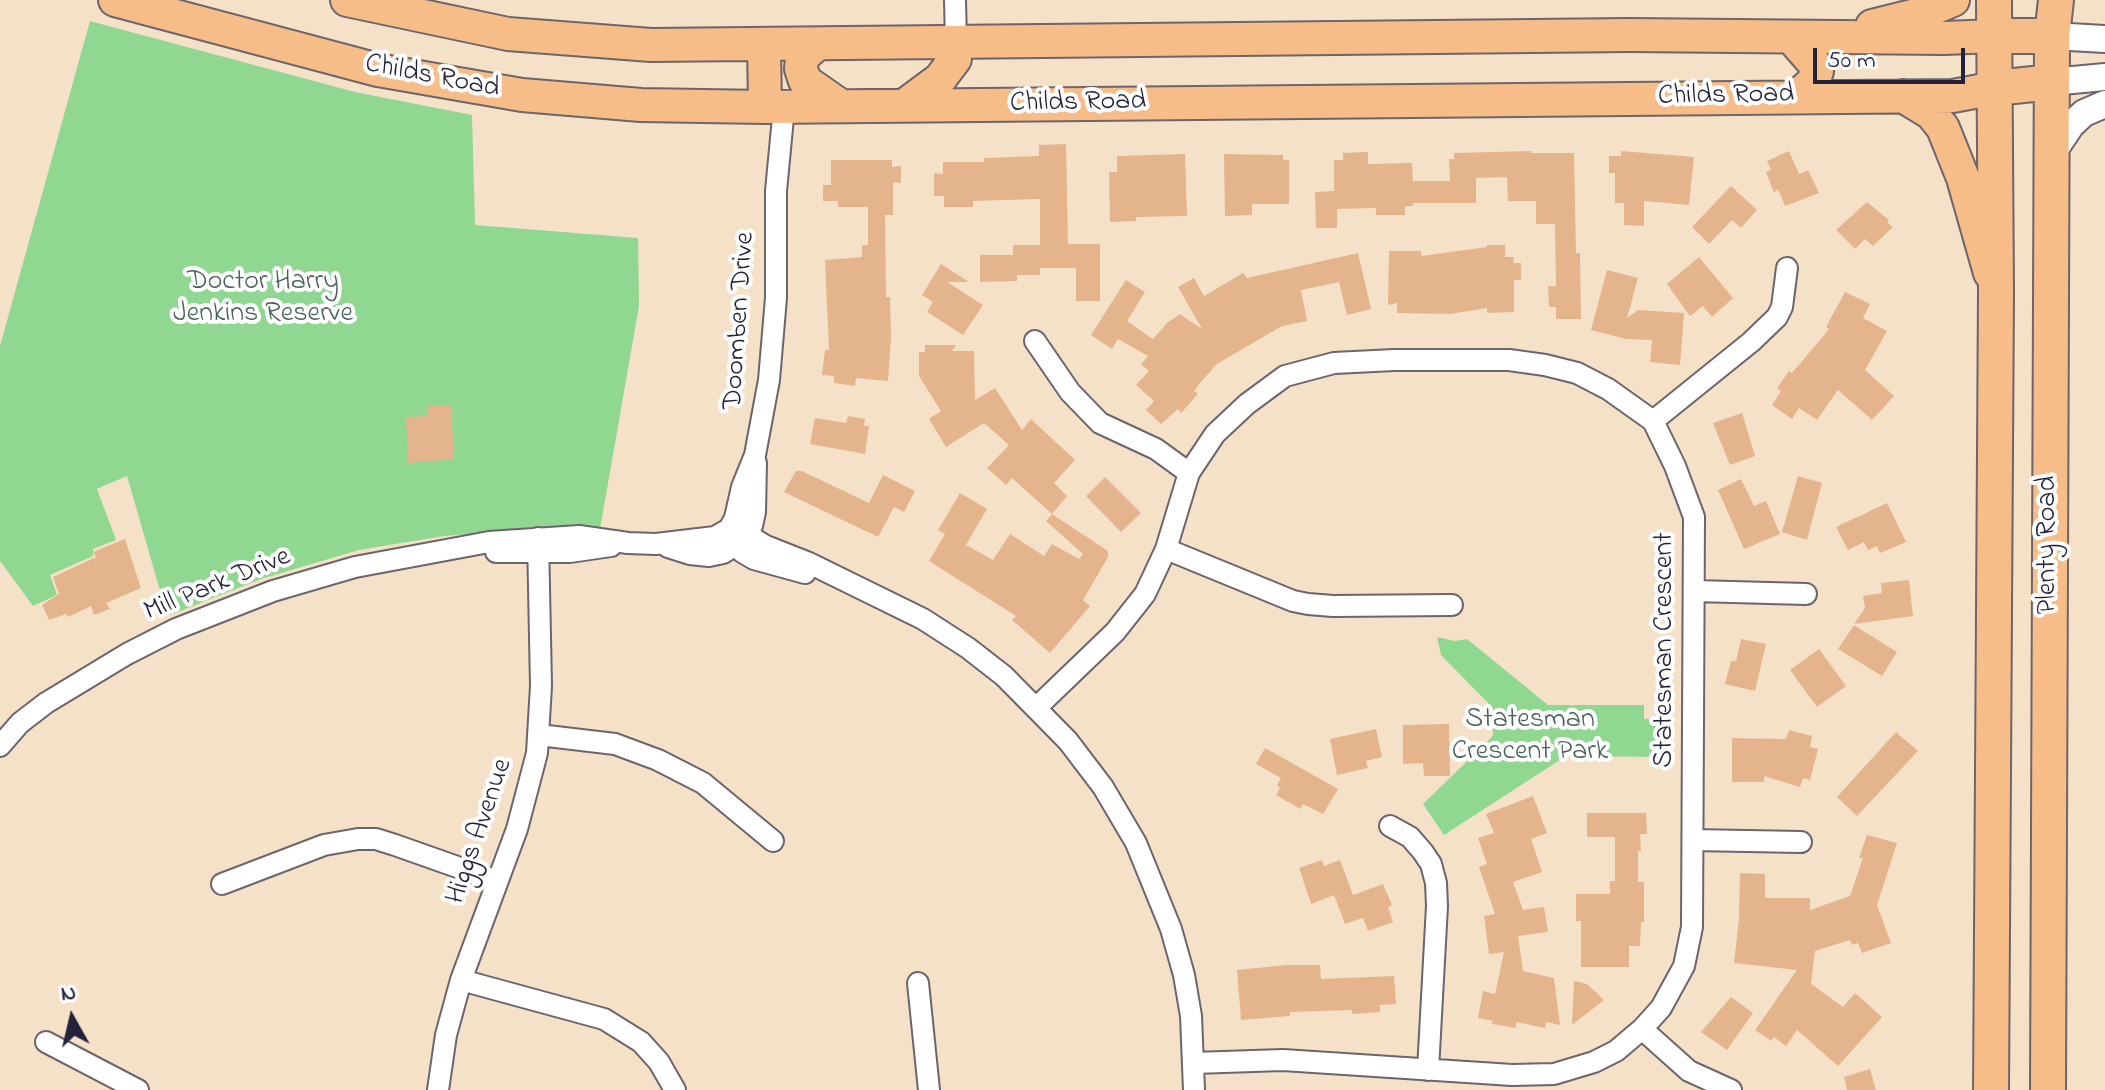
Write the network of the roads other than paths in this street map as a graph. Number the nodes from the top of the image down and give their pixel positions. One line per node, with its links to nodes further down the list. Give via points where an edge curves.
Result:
1 (115, 0): 23 (main road, Childs Road, via 378,70 522,95 641,105)
2 (347, 0): 13 (main road, Childs Road, via 508,34 651,45)
3 (955, 0): 12 (street)
4 (1953, 0): 10 (main road, via 1920,14)
5 (1994, 0): 7 (highway, Plenty Road)
6 (2056, 0): 8 (highway, Plenty Road)
7 (1995, 36): 8 (highway, Childs Road); 10 (main road, Childs Road); 17 (highway, Plenty Road)
8 (2052, 36): 11 (street); 16 (highway, Plenty Road)
9 (1791, 37): 10 (main road, Childs Road); 12 (main road, Childs Road); 18 (main road, via 1817,71)
10 (1826, 37)
11 (2105, 39)
12 (956, 43): 14 (main road, Childs Road); 21 (main road, via 955,59 940,79)
13 (774, 45): 14 (main road, Childs Road); 23 (main road)
14 (816, 45): 22 (main road, via 802,57 805,81)
15 (2105, 77): 16 (street)
16 (2052, 82): 17 (highway, Childs Road); 24 (highway, Plenty Road)
17 (1995, 88): 19 (main road, Childs Road, via 1953,96); 26 (highway, Plenty Road)
18 (1798, 96): 19 (main road, Childs Road); 21 (main road, Childs Road)
19 (1903, 96): 26 (main road, via 1931,113 1943,128)
20 (2105, 104): 24 (street, via 2071,125)
21 (905, 105): 22 (main road, Childs Road)
22 (841, 106): 23 (main road, Childs Road)
23 (775, 107): 30 (street, Doomben Drive, via 769,380 755,455 742,487)
24 (2051, 155): 60 (highway, Plenty Road)
25 (1787, 268): 28 (street, via 1777,317)
26 (1996, 292): 59 (highway, Plenty Road)
27 (1035, 341): 29 (street, via 1070,392 1100,423 1156,449)
28 (1653, 421): 29 (street, Statesman Crescent, via 1608,389 1545,365 1509,360 1334,363 1285,376 1247,404 1215,434); 33 (street, Statesman Crescent, via 1694,517)
29 (1189, 473): 32 (street, Statesman Crescent)
30 (737, 536): 31 (street, Mill Park Drive, via 656,544 579,536); 36 (street, via 742,552 754,559 837,578 935,626)
31 (539, 545): 37 (street, Mill Park Drive, via 489,542 355,567 273,591 127,654); 39 (street, Higgs Avenue)
32 (1166, 549): 35 (street, via 1308,604); 36 (street, Statesman Crescent, via 1131,614)
33 (1695, 591): 34 (street); 42 (street, Statesman Crescent)
34 (1806, 594)
35 (1452, 605)
36 (1037, 707): 51 (street, via 1103,787 1136,843 1184,975)
37 (20, 723): 38 (street, Mill Park Drive); 40 (street, Mill Park Drive)
38 (0, 729)
39 (539, 735): 43 (street, via 615,744 658,760 703,783); 45 (street, Higgs Avenue, via 529,788)
40 (0, 746)
41 (1390, 826): 52 (street, via 1423,852 1436,883)
42 (1693, 840): 44 (street); 49 (street, Statesman Crescent, via 1689,946 1675,986)
43 (773, 841)
44 (1801, 842)
45 (497, 881): 46 (street, via 376,839 358,839 324,845); 47 (street, Higgs Avenue)
46 (222, 884)
47 (461, 980): 54 (street, Higgs Avenue); 55 (street, via 604,1019 641,1042)
48 (918, 983): 56 (street)
49 (1642, 1029): 52 (street, Statesman Crescent, via 1616,1051 1554,1074); 58 (street, via 1689,1071)
50 (46, 1042): 53 (street)
51 (1194, 1063): 52 (street, Statesman Crescent, via 1283,1060); 57 (street)
52 (1428, 1070)
53 (138, 1090)
54 (438, 1090)
55 (675, 1090)
56 (929, 1090)
57 (1194, 1090)
58 (1731, 1090)
59 (1991, 1090)
60 (2048, 1090)

